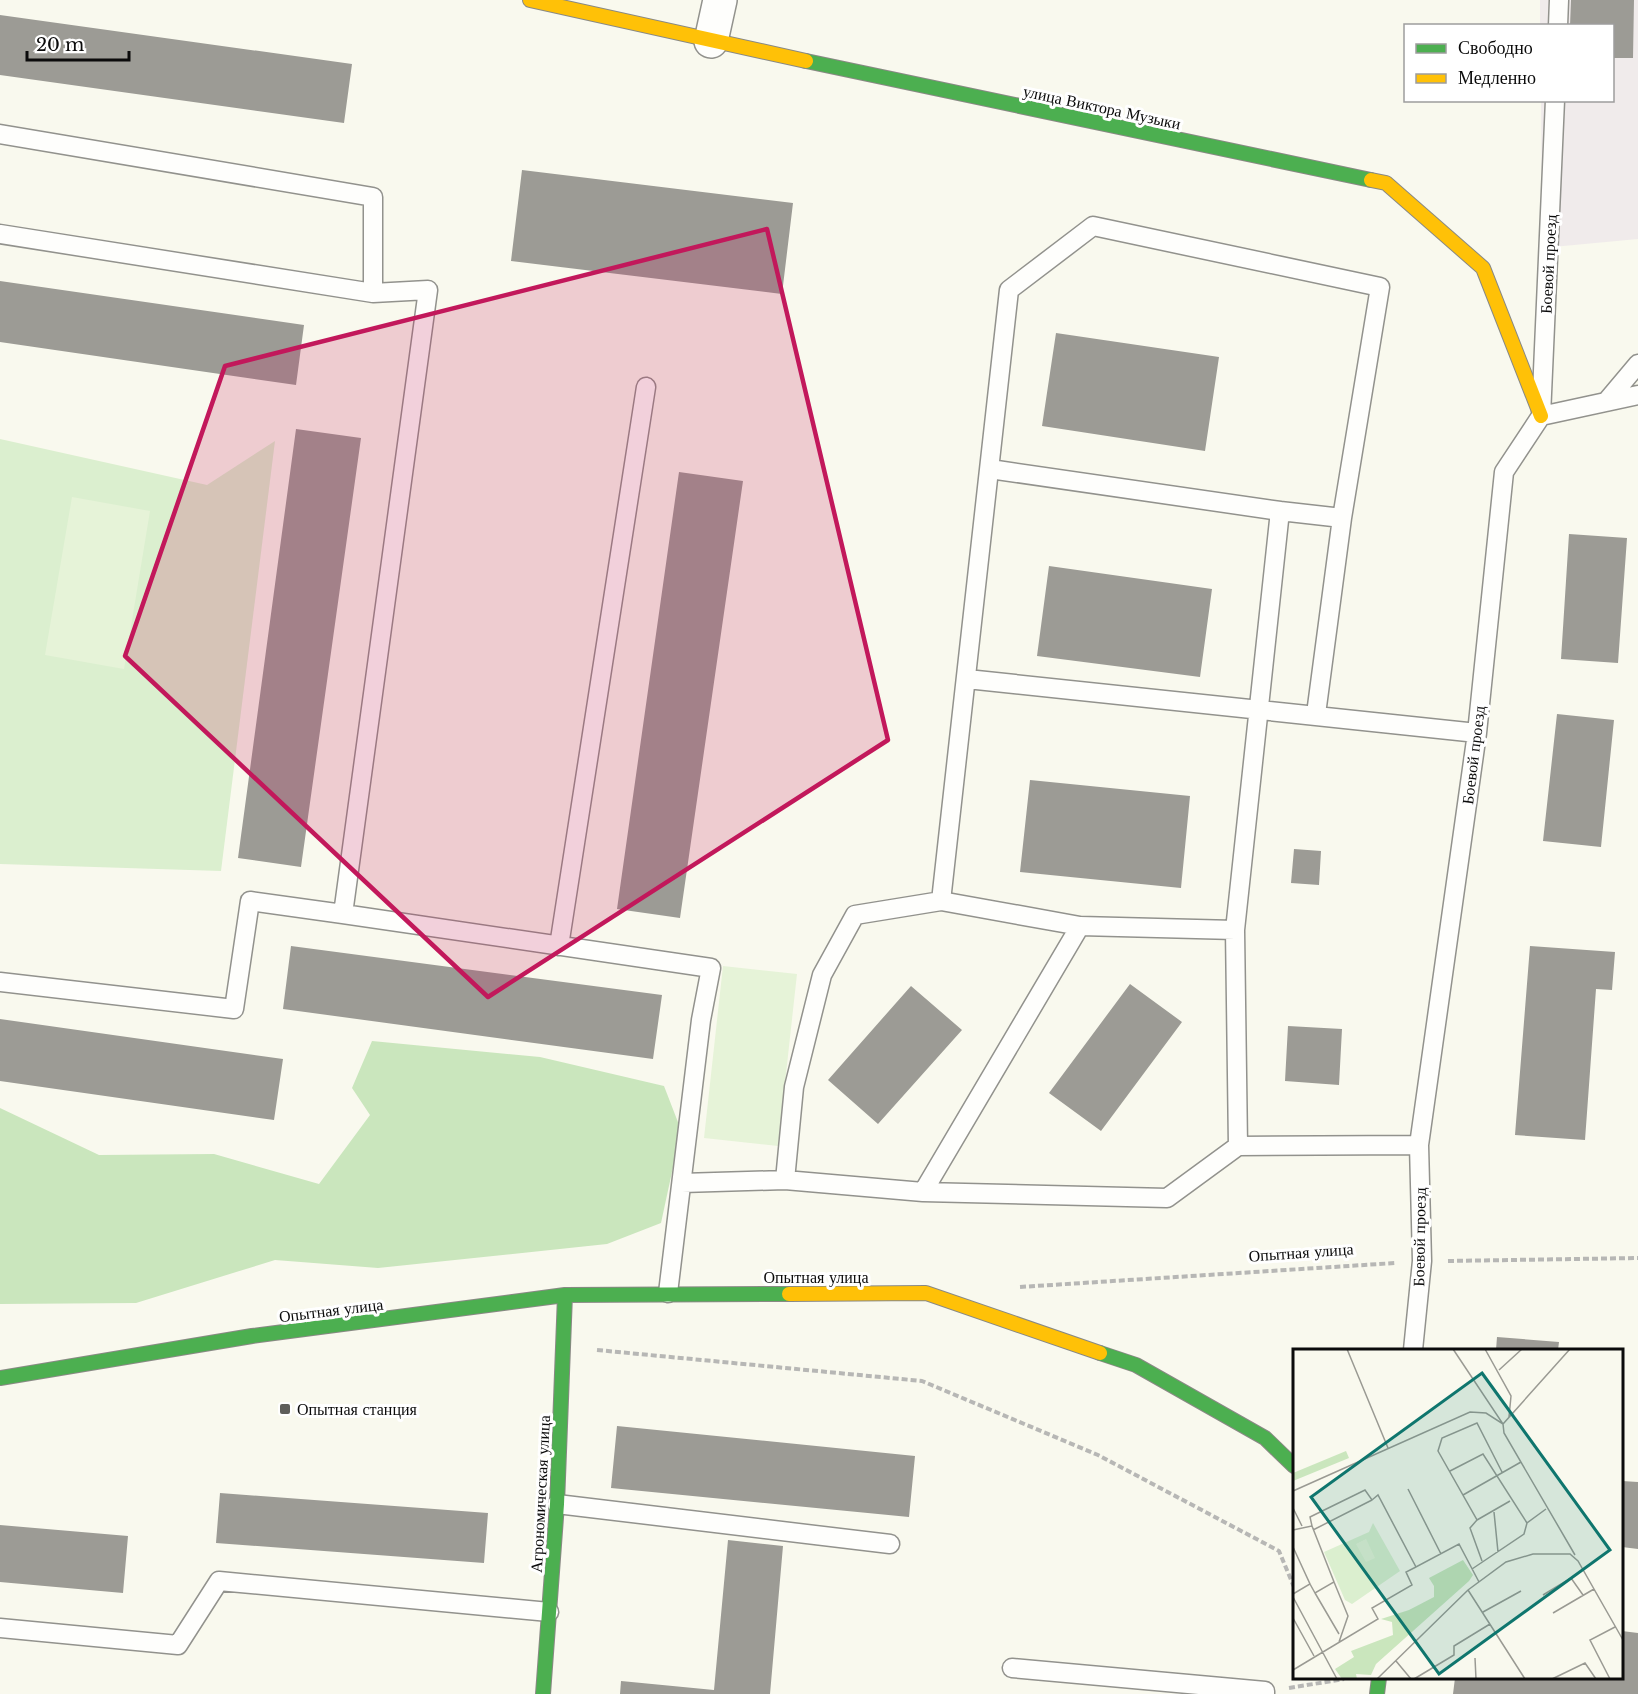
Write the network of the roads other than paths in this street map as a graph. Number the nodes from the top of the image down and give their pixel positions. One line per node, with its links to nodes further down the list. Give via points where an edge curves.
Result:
1 (530, 0): 5 (street, улица Виктора Музыки)
2 (720, 0): 5 (street)
3 (1559, 0): 4 (lane)
4 (1558, 24)
5 (711, 41): 14 (street, улица Виктора Музыки, via 1386,183 1483,268)
6 (1555, 102): 14 (lane, Боевой проезд)
7 (0, 134): 9 (lane, via 373,197)
8 (0, 234): 9 (lane)
9 (372, 293): 23 (lane, via 428,290)
10 (1638, 364): 13 (lane)
11 (646, 387): 26 (lane)
12 (1638, 395): 13 (lane)
13 (1606, 402): 14 (lane)
14 (1541, 416): 21 (lane, Боевой проезд, via 1504,472)
15 (990, 469): 16 (lane); 17 (lane, via 1009,290 1093,225 1380,287); 18 (lane)
16 (1280, 511): 17 (lane); 19 (lane)
17 (1341, 518): 20 (lane)
18 (967, 679): 19 (lane); 22 (lane)
19 (1258, 708): 20 (lane); 25 (lane)
20 (1316, 714): 21 (lane)
21 (1477, 733): 28 (lane, Боевой проезд)
22 (941, 901): 24 (lane); 30 (lane, via 855,915 822,975 794,1087)
23 (343, 914): 26 (lane); 27 (lane, via 250,901 234,1009)
24 (1080, 926): 25 (lane); 32 (lane)
25 (1235, 930): 29 (lane)
26 (559, 946): 31 (lane, via 711,968)
27 (0, 982)
28 (1419, 1145): 29 (lane); 35 (lane, Боевой проезд, via 1422,1261)
29 (1238, 1146): 32 (lane, via 1167,1198)
30 (785, 1180): 31 (lane); 32 (lane)
31 (682, 1183): 33 (lane)
32 (923, 1192)
33 (668, 1293): 34 (street, Опытная улица); 37 (street, Опытная улица, via 926,1293 1136,1365 1265,1438)
34 (565, 1295): 36 (street, Опытная улица, via 252,1336); 38 (street, Агрономическая улица)
35 (1413, 1349)
36 (0, 1378)
37 (1293, 1465)
38 (557, 1504): 39 (lane); 40 (street, Агрономическая улица)
39 (890, 1544)
40 (549, 1612): 41 (lane, via 219,1581 178,1645); 45 (street, Агрономическая улица)
41 (0, 1628)
42 (1012, 1668): 44 (lane)
43 (1379, 1679): 46 (street)
44 (1265, 1693)
45 (543, 1694)
46 (1377, 1694)

